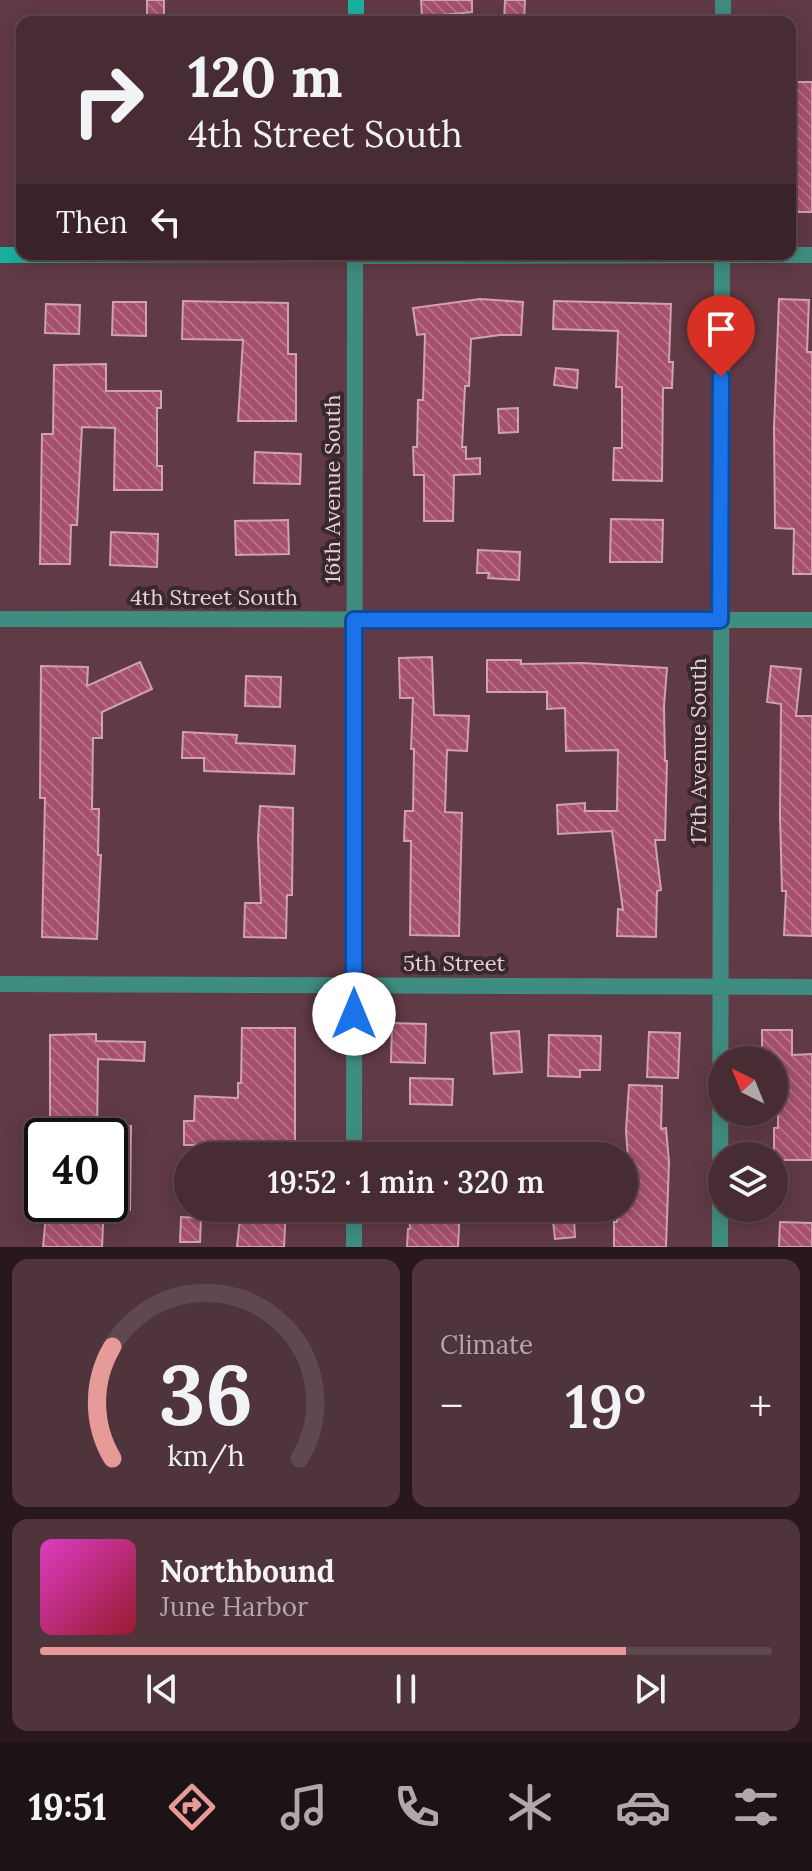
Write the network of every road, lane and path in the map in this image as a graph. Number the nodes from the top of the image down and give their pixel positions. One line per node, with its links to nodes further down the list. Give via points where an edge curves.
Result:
1 (355, 260): 4 (street, 16th Avenue South)
2 (722, 260): 5 (street, 17th Avenue South)
3 (0, 619): 4 (street, 4th Street South)
4 (354, 620): 5 (street, 4th Street South); 8 (street, 16th Avenue South)
5 (720, 620): 6 (street, 4th Street South); 9 (street, 17th Avenue South)
6 (812, 620)
7 (0, 984): 8 (street, 5th Street)
8 (354, 985): 9 (street, 5th Street); 11 (street, 16th Avenue South)
9 (720, 986): 10 (street, 5th Street); 14 (street, 17th Avenue South)
10 (812, 987)
11 (354, 1142)
12 (354, 1222): 13 (street)
13 (354, 1247)
14 (720, 1247)

